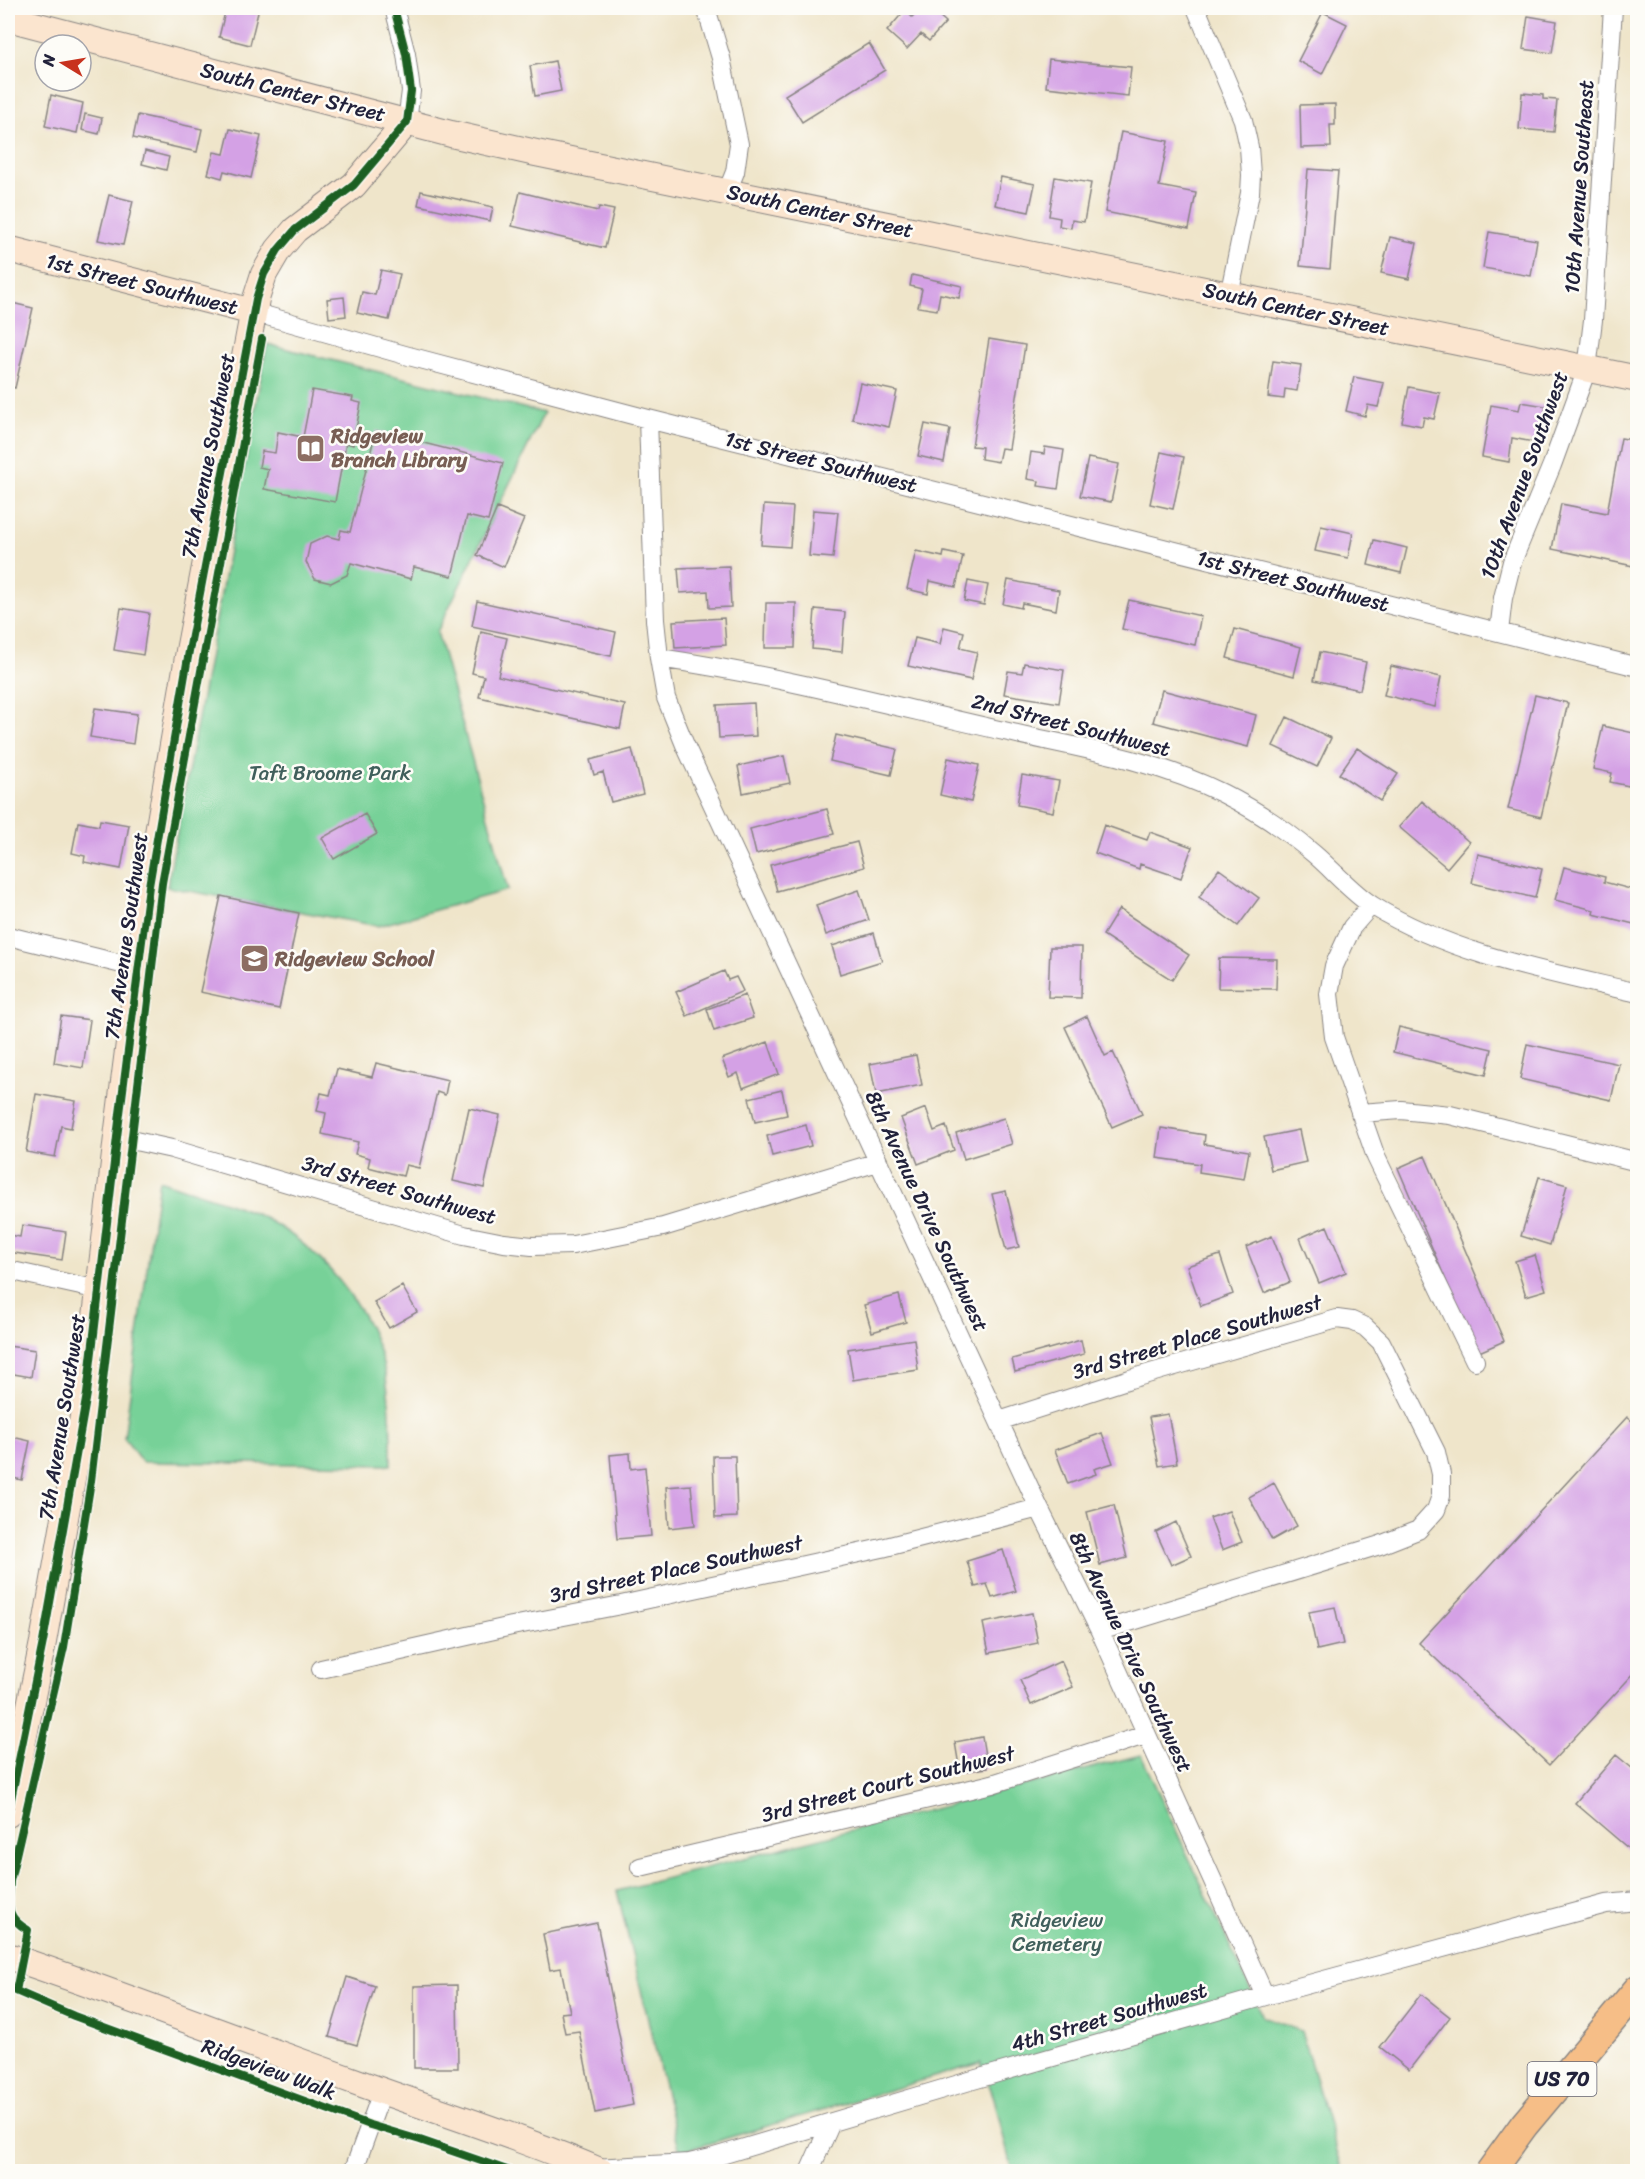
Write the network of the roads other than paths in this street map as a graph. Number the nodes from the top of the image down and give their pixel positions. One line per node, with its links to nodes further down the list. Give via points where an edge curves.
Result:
1 (394, 8): 6 (street, via 411,91)
2 (706, 8): 7 (street, via 724,69 739,144 735,172)
3 (1196, 8): 9 (street, via 1243,120 1250,147 1250,193)
4 (1613, 8): 11 (street, 10th Avenue Southeast)
5 (8, 18): 6 (street, South Center Street)
6 (407, 122): 7 (street, South Center Street); 10 (street, 7th Avenue Southwest, via 354,185 295,230 278,250 264,274)
7 (726, 192): 9 (street, South Center Street)
8 (8, 249): 10 (street, 1st Street Southwest)
9 (1229, 296): 11 (street, South Center Street)
10 (253, 312): 13 (street, 1st Street Southwest); 19 (street, 7th Avenue Southwest, via 187,661)
11 (1587, 369): 12 (street, South Center Street); 14 (street, 10th Avenue Southwest, via 1512,562)
12 (1638, 379)
13 (648, 419): 14 (street, 1st Street Southwest); 15 (street, 8th Avenue Drive Southwest)
14 (1499, 632): 16 (street, 1st Street Southwest)
15 (659, 658): 17 (street, 2nd Street Southwest, via 795,682 1164,768 1222,793 1270,820); 23 (street, 8th Avenue Drive Southwest, via 666,698 685,745)
16 (1638, 667)
17 (1371, 905): 20 (street, 2nd Street Southwest, via 1465,949); 21 (street, via 1352,927 1339,952 1329,994 1334,1037)
18 (8, 936): 19 (street)
19 (138, 968): 22 (street, 7th Avenue Southwest)
20 (1638, 993)
21 (1360, 1113): 24 (street, via 1401,1110 1450,1115); 27 (street, via 1376,1157)
22 (117, 1137): 23 (street, 3rd Street Southwest, via 172,1149 464,1235 532,1246 573,1245 663,1227); 26 (street, 7th Avenue Southwest)
23 (878, 1162): 28 (street, 8th Avenue Drive Southwest)
24 (1638, 1162)
25 (8, 1270): 26 (street)
26 (99, 1290): 33 (street, 7th Avenue Southwest, via 87,1394)
27 (1474, 1361)
28 (999, 1421): 29 (street, 8th Avenue Drive Southwest); 30 (street, 3rd Street Place Southwest, via 1337,1320 1352,1321 1371,1331 1381,1342 1436,1452 1441,1496 1436,1510 1418,1530)
29 (1039, 1508): 30 (street, 8th Avenue Drive Southwest); 31 (street, 3rd Street Place Southwest, via 882,1548)
30 (1100, 1631): 32 (street, 8th Avenue Drive Southwest)
31 (321, 1669)
32 (1145, 1735): 34 (street, 3rd Street Court Southwest, via 992,1784); 38 (street, 8th Avenue Drive Southwest)
33 (8, 1814)
34 (640, 1867)
35 (1638, 1901): 38 (street, 4th Street Southwest, via 1606,1904)
36 (8, 1956): 39 (street)
37 (1638, 1989): 44 (main road, US 70, via 1524,2125)
38 (1265, 1996): 40 (street, 4th Street Southwest)
39 (382, 2091): 41 (street); 42 (street)
40 (831, 2123): 41 (street, 4th Street Southwest, via 689,2163); 43 (street)
41 (597, 2170)
42 (353, 2172)
43 (809, 2172)
44 (1490, 2172)

